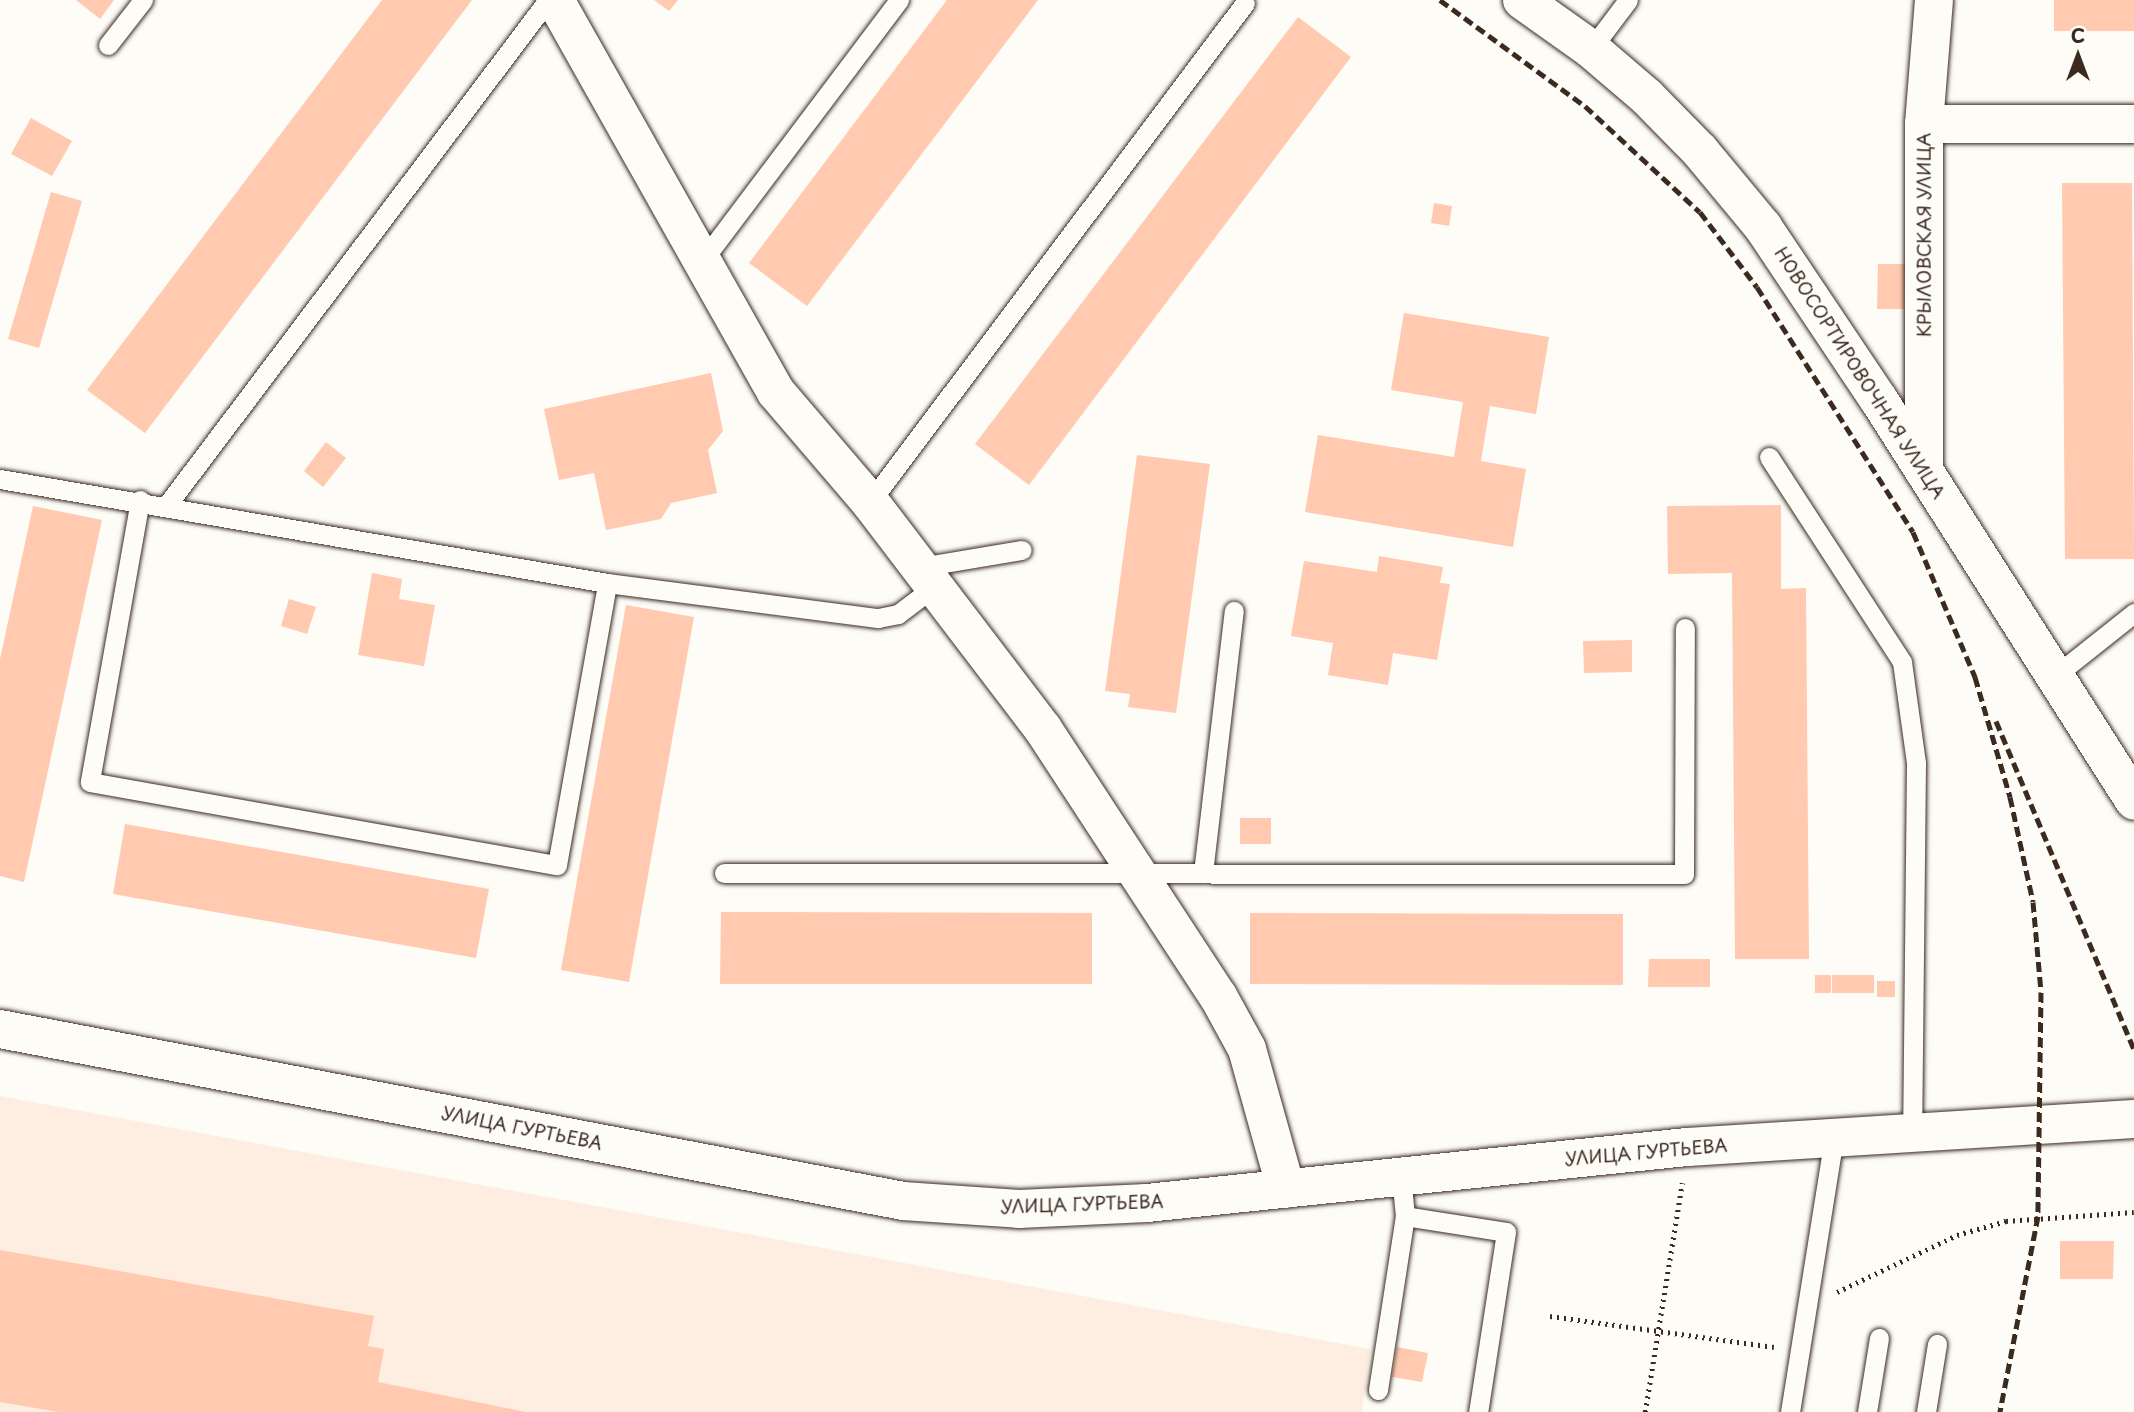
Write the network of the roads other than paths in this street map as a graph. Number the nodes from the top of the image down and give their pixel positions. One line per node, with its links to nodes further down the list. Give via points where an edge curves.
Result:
1 (144, 0): 9 (lane)
2 (548, 0): 19 (lane)
3 (555, 0): 13 (street)
4 (899, 0): 13 (lane)
5 (1522, 0): 10 (street, НОВОСОРТИРОВОЧНАЯ УЛИЦА)
6 (1628, 0): 10 (lane)
7 (1934, 0): 11 (street, КРЫЛОВСКАЯ УЛИЦА)
8 (1245, 3): 18 (lane)
9 (108, 46)
10 (1591, 49): 15 (street, НОВОСОРТИРОВОЧНАЯ УЛИЦА, via 1700,151 1763,227)
11 (1924, 124): 12 (street); 15 (street, КРЫЛОВСКАЯ УЛИЦА)
12 (2134, 124)
13 (700, 264): 18 (street, via 776,392)
14 (1769, 457): 33 (lane, via 1902,662 1916,763)
15 (1924, 471): 26 (street, НОВОСОРТИРОВОЧНАЯ УЛИЦА)
16 (0, 480): 17 (lane)
17 (140, 500): 19 (lane); 22 (lane, via 90,782 558,865)
18 (870, 502): 21 (street)
19 (167, 505): 22 (lane)
20 (1022, 550): 21 (lane)
21 (927, 577): 22 (lane, via 898,614 878,618); 29 (street, via 1043,729)
22 (607, 583)
23 (1234, 611): 30 (lane)
24 (2134, 613): 26 (lane)
25 (1685, 628): 30 (lane, via 1684,874)
26 (2056, 675): 27 (street, НОВОСОРТИРОВОЧНАЯ УЛИЦА)
27 (2134, 801)
28 (724, 873): 29 (lane)
29 (1142, 873): 30 (lane); 36 (street, via 1247,1049)
30 (1203, 873)
31 (0, 1029): 36 (street, УЛИЦА ГУРТЬЕВА, via 904,1201 1019,1209)
32 (2134, 1119): 33 (street, УЛИЦА ГУРТЬЕВА)
33 (1912, 1131): 34 (street, УЛИЦА ГУРТЬЕВА)
34 (1833, 1137): 35 (street, УЛИЦА ГУРТЬЕВА); 42 (lane)
35 (1401, 1176): 36 (street, УЛИЦА ГУРТЬЕВА); 37 (lane)
36 (1286, 1189)
37 (1405, 1216): 40 (lane); 41 (lane, via 1506,1232)
38 (1879, 1338): 43 (lane)
39 (1937, 1344): 44 (lane)
40 (1378, 1390)
41 (1478, 1412)
42 (1790, 1412)
43 (1867, 1412)
44 (1926, 1412)

